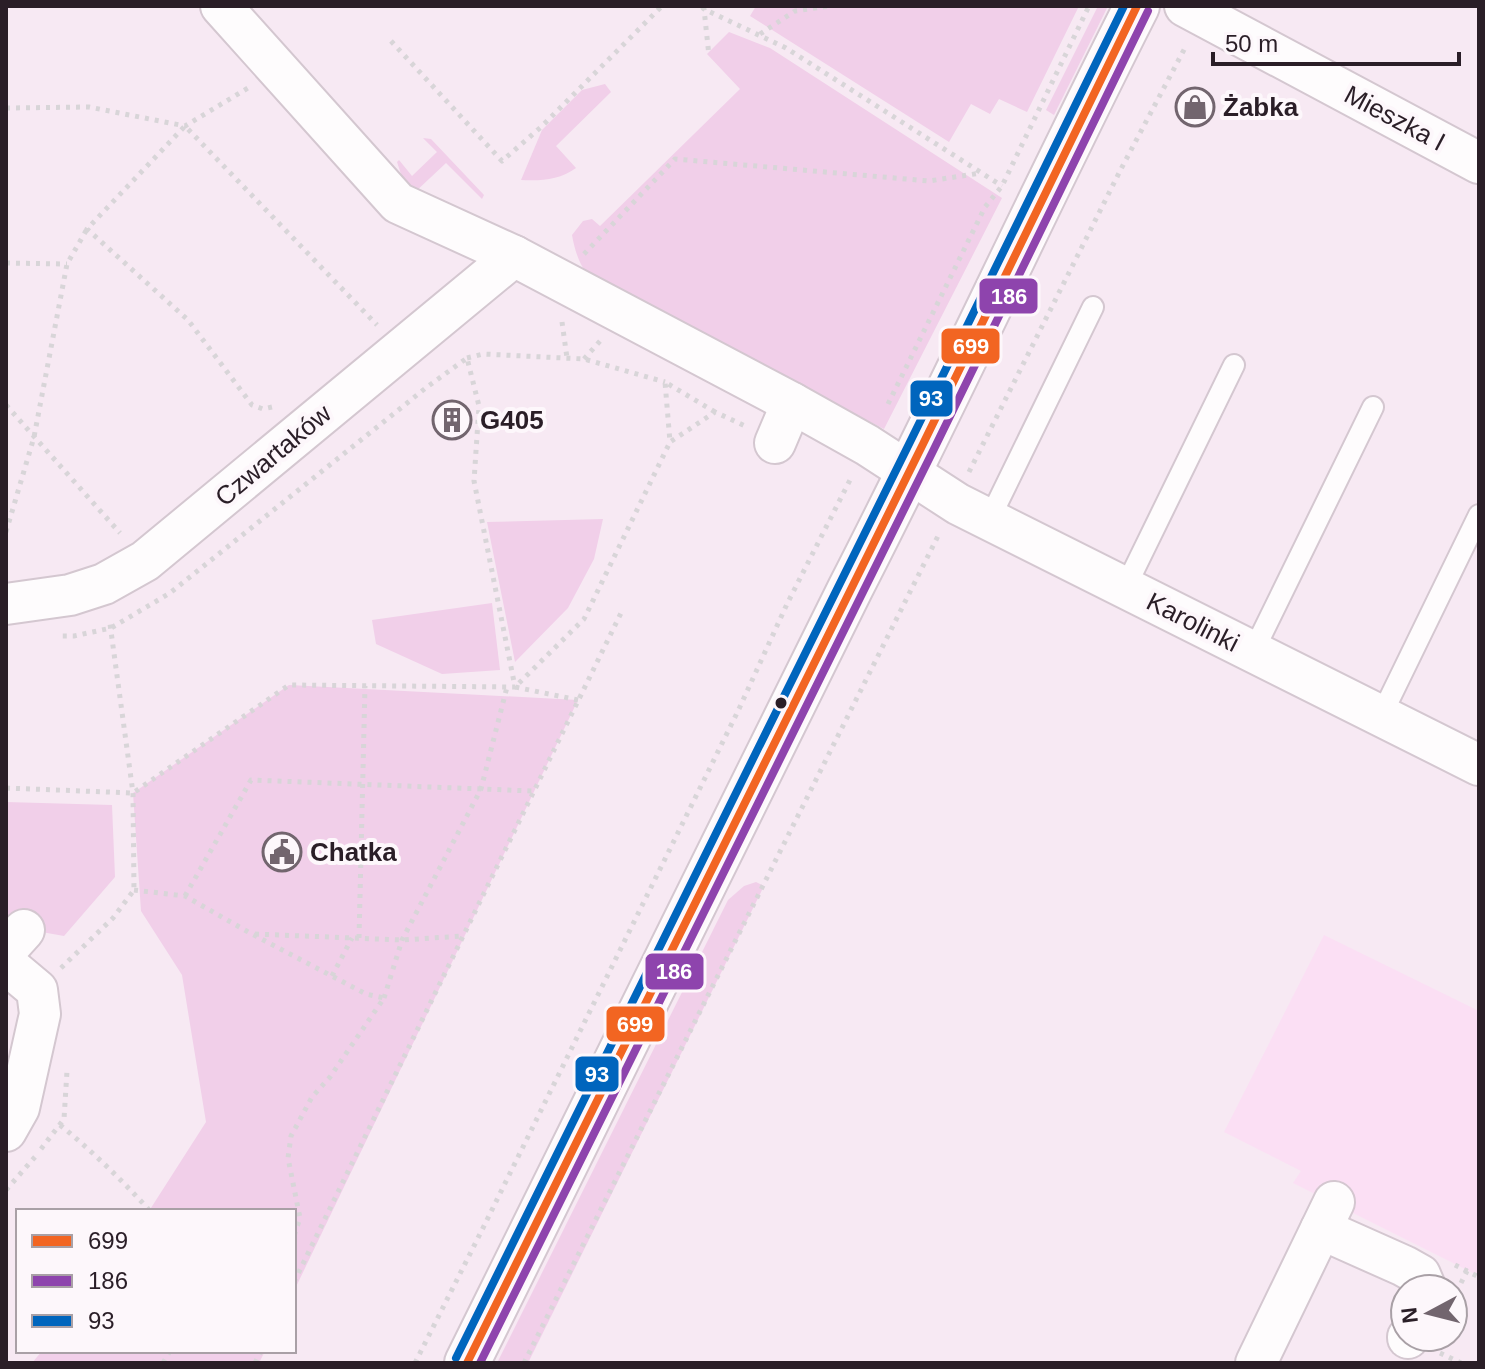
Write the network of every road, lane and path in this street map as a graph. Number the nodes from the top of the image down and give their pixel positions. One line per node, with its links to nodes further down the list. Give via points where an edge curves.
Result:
1 (221, 6): 19 (street, via 398,203)
2 (662, 6): 9 (path, via 502,161)
3 (829, 6): 8 (path, via 795,11)
4 (1089, 6): 17 (path)
5 (1137, 6): 39 (street)
6 (703, 7): 8 (path); 10 (path)
7 (1189, 20): 14 (street, Mieszka I); 15 (path)
8 (759, 35): 16 (path)
9 (391, 41)
10 (709, 56)
11 (258, 81): 13 (path)
12 (6, 108): 13 (path, via 89,107)
13 (185, 126): 18 (path); 25 (path)
14 (1479, 163)
15 (1121, 169)
16 (981, 173): 17 (path); 20 (path, via 929,181 675,159)
17 (1002, 186): 31 (path, via 985,207)
18 (87, 229): 22 (path); 33 (path, via 188,320 252,405)
19 (514, 256): 30 (street); 46 (street, Czwartaków)
20 (579, 259)
21 (6, 263): 22 (path)
22 (67, 264): 37 (path)
23 (1093, 307): 44 (lane)
24 (562, 315): 27 (path)
25 (377, 326)
26 (467, 358): 27 (path); 42 (path); 53 (path, via 479,406 474,481)
27 (567, 358): 29 (path)
28 (1234, 365): 48 (lane)
29 (665, 382): 35 (path); 38 (path)
30 (792, 403): 36 (street); 39 (street)
31 (888, 404)
32 (6, 405): 37 (path)
33 (273, 407)
34 (1373, 407): 51 (lane)
35 (715, 412): 36 (path); 38 (path)
36 (760, 435)
37 (34, 437): 45 (path); 46 (path)
38 (670, 442): 53 (path, via 584,619)
39 (910, 472): 44 (street, Karolinki); 79 (street)
40 (852, 476): 78 (path)
41 (1479, 515): 55 (lane)
42 (261, 519)
43 (946, 520): 80 (path)
44 (989, 520): 48 (street, Karolinki)
45 (6, 532)
46 (145, 561): 47 (street, Czwartaków)
47 (104, 584): 49 (street, Czwartaków); 61 (path)
48 (1125, 588): 51 (street, Karolinki)
49 (6, 604)
50 (622, 611): 54 (path)
51 (1253, 652): 55 (street, Karolinki)
52 (365, 686): 53 (path); 57 (path); 61 (path, via 289,685)
53 (511, 687): 54 (path); 59 (path)
54 (578, 700): 60 (path)
55 (1381, 716): 56 (street, Karolinki)
56 (1479, 765)
57 (363, 785): 59 (path); 63 (path, via 251,780); 66 (path)
58 (6, 788): 61 (path)
59 (481, 789): 60 (path); 67 (path)
60 (533, 791): 65 (path)
61 (133, 793): 62 (path)
62 (134, 890): 63 (path); 70 (path, via 113,918)
63 (185, 896): 64 (path)
64 (250, 933): 66 (path); 69 (path)
65 (463, 936): 67 (path); 77 (path)
66 (355, 938): 67 (path); 69 (path)
67 (402, 940): 71 (path)
68 (12, 948): 70 (street)
69 (332, 976): 71 (path)
70 (37, 990): 73 (street, via 40,1014 19,1108)
71 (384, 998): 75 (path, via 312,1097 291,1136 288,1158 300,1218)
72 (60, 1125): 74 (path)
73 (6, 1131)
74 (148, 1209)
75 (296, 1230)
76 (1416, 1273): 81 (street, via 1327,1215)
77 (296, 1278)
78 (415, 1363)
79 (467, 1363)
80 (524, 1363)
81 (1256, 1363)

